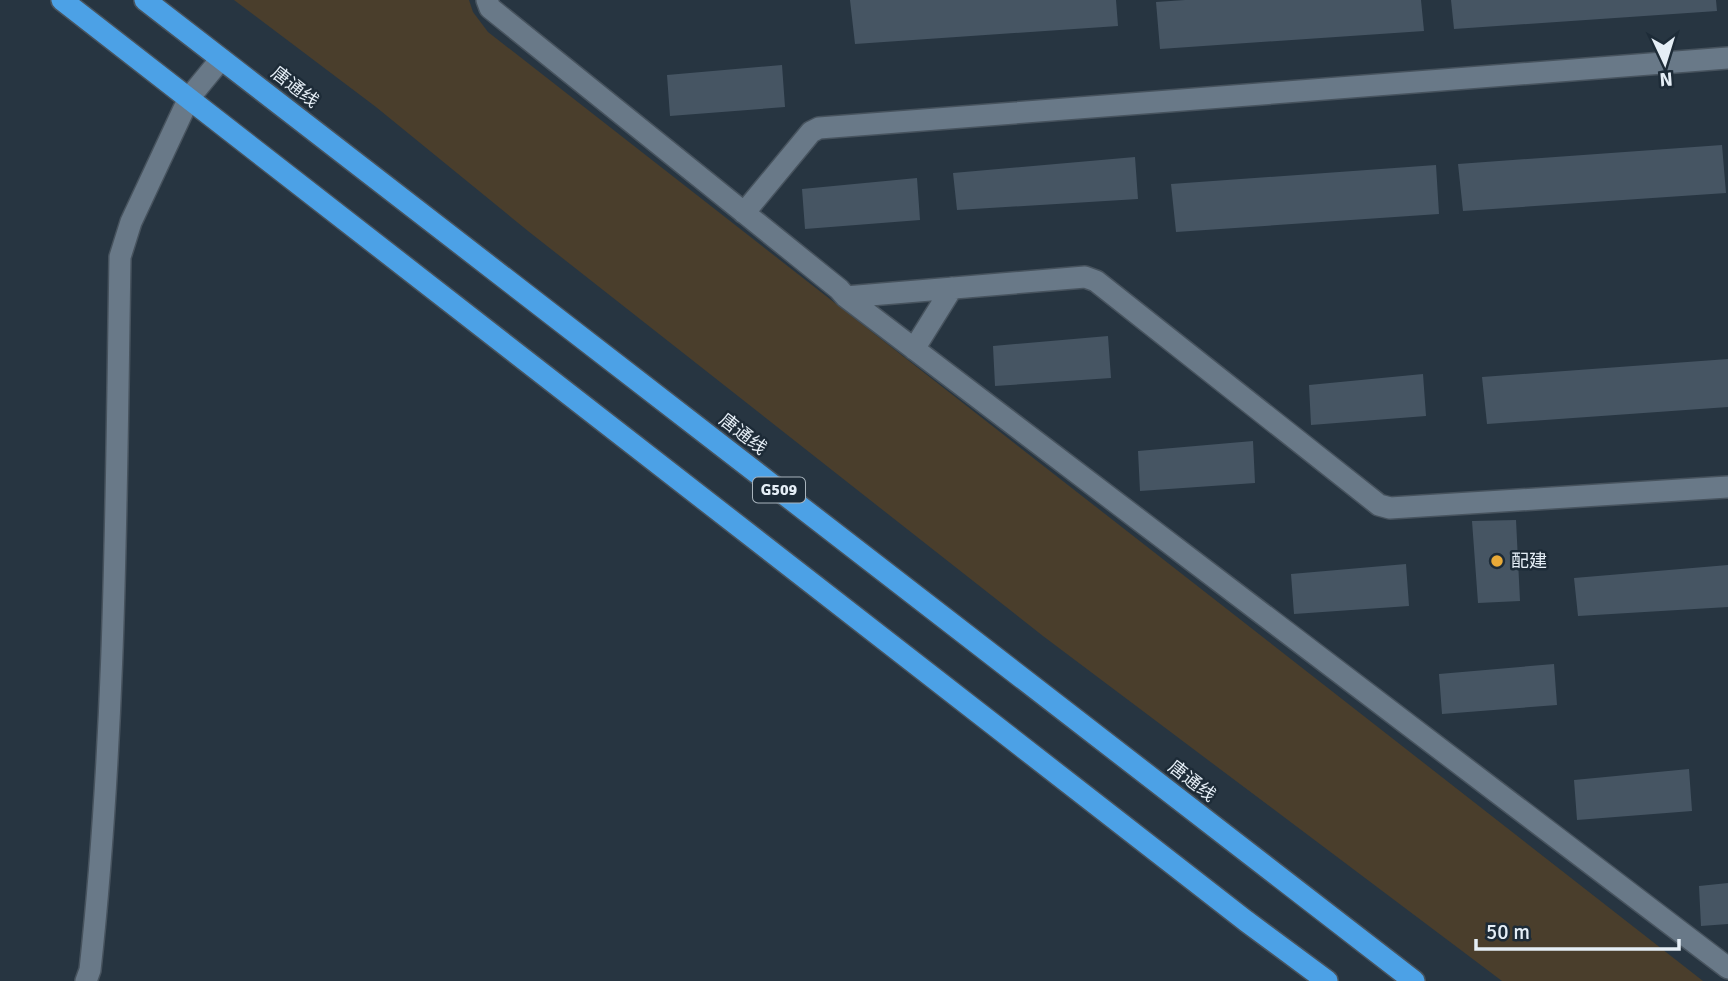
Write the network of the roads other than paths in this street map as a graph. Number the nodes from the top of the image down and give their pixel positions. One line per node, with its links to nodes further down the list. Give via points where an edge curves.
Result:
1 (62, 0): 6 (highway)
2 (145, 0): 5 (highway, 唐通线 / G509)
3 (487, 0): 7 (street, via 490,8)
4 (1728, 58): 7 (street, via 819,128)
5 (221, 59): 6 (street); 15 (highway, 唐通线 / G509)
6 (189, 98): 13 (street, via 131,222 120,257 114,632 102,863); 14 (highway)
7 (744, 213): 9 (street)
8 (952, 288): 9 (street); 10 (street); 11 (street, via 1085,277 1096,281 1379,505 1390,509)
9 (846, 297): 10 (street)
10 (914, 349): 12 (street)
11 (1728, 487)
12 (1728, 968)
13 (86, 981)
14 (1327, 981)
15 (1414, 981)

